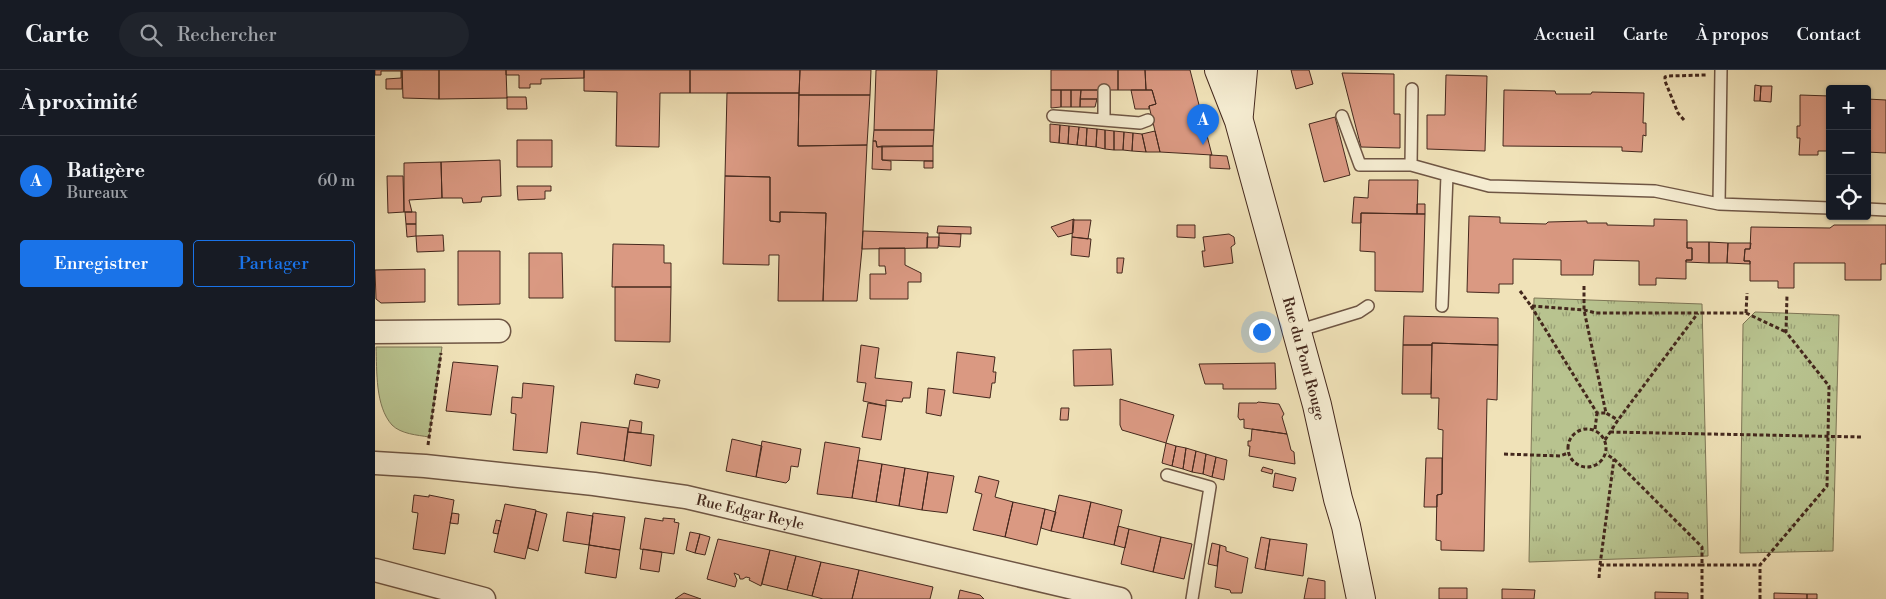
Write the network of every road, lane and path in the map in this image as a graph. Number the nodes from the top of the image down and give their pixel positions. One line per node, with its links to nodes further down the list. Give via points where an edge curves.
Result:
1 (1219, 70): 11 (main road, Rue du Pont Rouge)
2 (1243, 70): 11 (main road, Rue du Pont Rouge)
3 (1721, 73): 10 (path, via 1665,78 1678,113); 14 (lane)
4 (1412, 89): 12 (lane)
5 (1105, 90): 8 (lane)
6 (1053, 116): 8 (lane)
7 (1342, 116): 12 (lane, via 1360,165)
8 (1104, 119): 9 (lane, via 1141,123)
9 (1148, 120)
10 (1684, 120)
11 (1239, 121): 29 (main road, Rue du Pont Rouge)
12 (1411, 165): 13 (lane)
13 (1447, 174): 14 (lane, via 1489,186 1655,191); 23 (lane)
14 (1719, 204): 15 (lane)
15 (1826, 208)
16 (1871, 209): 17 (lane)
17 (1886, 210)
18 (1584, 286): 25 (path)
19 (1520, 291): 24 (path)
20 (1747, 293): 27 (path)
21 (1787, 294): 32 (path)
22 (1368, 306): 29 (lane, via 1359,312)
23 (1442, 306)
24 (1531, 306): 25 (path); 33 (path)
25 (1584, 310): 26 (path, via 1596,313); 34 (path)
26 (1699, 312): 27 (path); 35 (path)
27 (1746, 313): 32 (path)
28 (499, 331): 31 (street)
29 (1297, 331): 56 (main road, Rue du Pont Rouge)
30 (375, 332): 31 (street)
31 (441, 332): 46 (path, via 442,347)
32 (1786, 332): 38 (path, via 1829,386)
33 (1597, 413): 34 (path); 36 (path)
34 (1606, 413): 35 (path)
35 (1618, 420): 37 (path)
36 (1595, 430): 40 (path); 41 (path, via 1580,429 1569,438)
37 (1610, 432): 38 (path); 40 (path)
38 (1827, 437): 39 (path); 50 (path, via 1827,486)
39 (1861, 437)
40 (1605, 440): 43 (path)
41 (1568, 453): 42 (path, via 1560,456); 43 (path, via 1574,463 1586,468 1598,464)
42 (1504, 454)
43 (1606, 454): 44 (path)
44 (1614, 459): 48 (path); 49 (path, via 1702,547)
45 (375, 463): 46 (street, Rue Edgar Reyle)
46 (425, 466): 54 (street, Rue Edgar Reyle, via 686,497)
47 (1167, 475): 55 (lane, via 1210,487)
48 (1600, 565): 49 (path); 52 (path)
49 (1702, 565): 50 (path); 57 (path)
50 (1760, 565): 58 (path)
51 (375, 570): 53 (street)
52 (1599, 578)
53 (484, 599)
54 (1120, 599)
55 (1192, 599)
56 (1361, 599)
57 (1702, 599)
58 (1760, 599)

